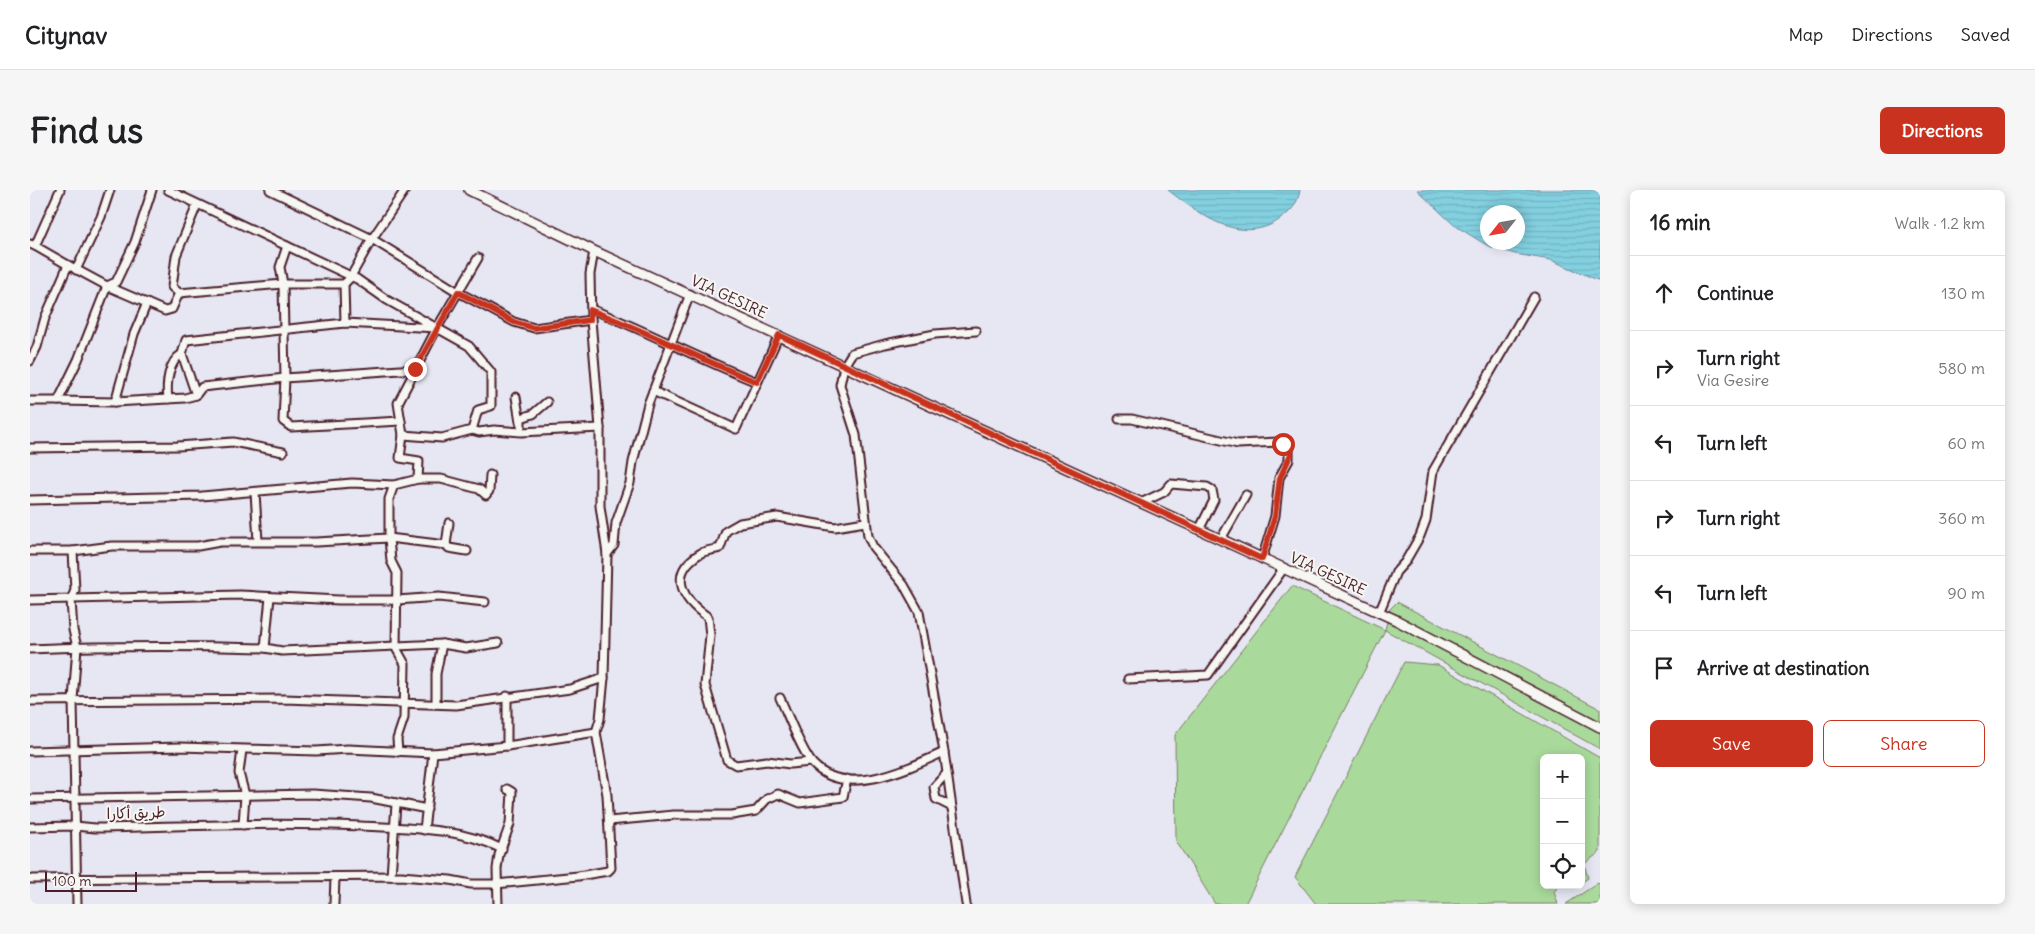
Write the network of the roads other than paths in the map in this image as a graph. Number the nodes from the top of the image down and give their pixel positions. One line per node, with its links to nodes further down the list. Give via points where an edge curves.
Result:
1 (60, 190): 10 (street)
2 (110, 190): 15 (street)
3 (152, 190): 19 (street, via 127,261 116,282)
4 (168, 190): 8 (street)
5 (405, 190): 9 (street)
6 (469, 190): 12 (main road, VIA GESIRE)
7 (274, 191): 9 (street)
8 (197, 204): 11 (street); 21 (street, via 176,256 172,287)
9 (372, 239): 16 (street); 20 (street)
10 (33, 245): 14 (street)
11 (287, 246): 16 (street); 17 (street, via 280,267)
12 (594, 251): 22 (main road, VIA GESIRE); 25 (street)
13 (478, 258): 20 (street)
14 (68, 265): 15 (street); 34 (street)
15 (76, 270): 19 (street)
16 (350, 278): 18 (street); 28 (street, via 371,287 387,300)
17 (283, 284): 18 (street); 21 (street); 29 (street)
18 (344, 284): 27 (street)
19 (107, 286): 24 (street); 44 (street)
20 (458, 292): 26 (street, via 514,322 534,328); 28 (street)
21 (179, 293): 24 (street, via 172,309 165,311)
22 (690, 294): 31 (main road, VIA GESIRE); 32 (street)
23 (1534, 297): 80 (street, via 1433,471 1426,520 1412,551 1396,572)
24 (146, 303): 45 (street)
25 (590, 310): 26 (street); 32 (street)
26 (590, 320): 49 (street)
27 (345, 323): 28 (street); 29 (street)
28 (437, 328): 36 (street); 51 (street, via 469,346 491,372 491,406 478,410)
29 (285, 331): 33 (street, via 186,340); 37 (street)
30 (976, 331): 35 (street, via 935,334 885,344 852,353)
31 (779, 335): 35 (main road, VIA GESIRE); 38 (street)
32 (671, 344): 38 (street); 39 (street)
33 (182, 354): 40 (street); 42 (street, via 171,367)
34 (30, 361)
35 (844, 366): 61 (main road, VIA GESIRE); 62 (street, via 840,385 856,435)
36 (415, 369): 37 (street); 48 (street, via 398,403)
37 (285, 378): 40 (street, via 202,387); 48 (street, via 283,421 291,427)
38 (757, 382): 39 (street, via 736,429)
39 (653, 391): 72 (street, via 630,483 616,523 614,546)
40 (196, 395): 42 (street)
41 (516, 398): 50 (street)
42 (168, 399): 45 (street)
43 (30, 401): 44 (street)
44 (58, 401): 45 (street)
45 (115, 402)
46 (547, 402): 50 (street, via 533,414 521,418)
47 (1119, 419): 73 (street, via 1138,420 1238,444 1278,442 1289,447 1289,460 1280,478 1275,516)
48 (402, 421): 52 (street)
49 (600, 428): 50 (street); 72 (street, via 600,506)
50 (520, 429): 51 (street)
51 (472, 430): 52 (street, via 442,438)
52 (403, 435): 56 (street, via 400,458 419,461)
53 (30, 448): 54 (street, via 233,442)
54 (283, 452)
55 (490, 476): 56 (street, via 486,495 441,479)
56 (418, 479): 57 (street)
57 (394, 485): 58 (street, via 352,482); 65 (street, via 389,499)
58 (256, 492): 60 (street); 67 (street)
59 (1246, 495): 66 (street)
60 (30, 500)
61 (1141, 503): 64 (main road, VIA GESIRE); 64 (street, via 1164,492 1171,484 1206,487 1212,490 1214,500)
62 (865, 522): 102 (street, via 873,547 904,585 919,612); 104 (street, via 835,527 777,517 740,523 726,531 720,548 703,552 689,562 682,574 683,592 690,604 708,617 710,635 705,686 727,760 736,765 766,761)
63 (449, 523): 68 (street)
64 (1199, 530): 66 (main road, VIA GESIRE)
65 (389, 538): 67 (street); 68 (street); 78 (street)
66 (1221, 539): 73 (main road, VIA GESIRE)
67 (258, 541): 70 (street, via 198,546 112,546)
68 (446, 545): 71 (street)
69 (30, 551): 70 (street)
70 (72, 551): 77 (street, via 75,590)
71 (467, 552)
72 (607, 554): 87 (street)
73 (1262, 559): 74 (main road, VIA GESIRE)
74 (1284, 568): 80 (main road, VIA GESIRE); 88 (street, via 1208,675)
75 (270, 597): 77 (street, via 142,596); 78 (street); 84 (street)
76 (30, 600): 77 (street)
77 (71, 600): 83 (street)
78 (397, 600): 79 (street, via 439,597); 85 (street)
79 (485, 602)
80 (1379, 613): 95 (main road, VIA GESIRE)
81 (498, 643): 82 (street, via 466,648)
82 (442, 644): 85 (street); 94 (street, via 436,674)
83 (77, 647): 84 (street); 86 (street); 91 (street)
84 (265, 648): 85 (street, via 282,651)
85 (396, 648): 93 (street, via 405,664)
86 (30, 649)
87 (604, 678): 89 (street, via 570,689); 96 (street)
88 (1128, 679)
89 (507, 696): 94 (street, via 480,703); 97 (street)
90 (780, 698): 104 (street)
91 (73, 700): 92 (street); 93 (street, via 284,699); 99 (street)
92 (30, 701)
93 (403, 703): 94 (street); 101 (street, via 404,718 397,739)
94 (436, 703)
95 (1600, 726)
96 (596, 732): 97 (street); 114 (street, via 603,762)
97 (507, 746): 103 (street)
98 (30, 750): 99 (street)
99 (74, 750): 100 (street); 109 (street)
100 (242, 750): 101 (street); 108 (street, via 239,773)
101 (398, 752): 103 (street)
102 (944, 752): 105 (street); 106 (street, via 902,771 865,780)
103 (433, 753): 113 (street)
104 (811, 762): 106 (street, via 830,775)
105 (946, 774): 112 (street); 112 (street, via 934,787 936,799)
106 (847, 779): 114 (street, via 843,797 800,803 778,794 767,798 756,811 732,815)
107 (507, 789): 120 (street, via 512,792 512,805)
108 (245, 795): 109 (street); 111 (street, via 341,795); 115 (street)
109 (75, 798): 110 (street); 116 (street)
110 (30, 799)
111 (396, 804): 113 (street); 118 (street)
112 (950, 806): 129 (street)
113 (427, 809): 119 (street)
114 (609, 821): 125 (street, via 611,861 608,871)
115 (243, 824): 116 (street, طريق أكارا); 118 (street, طريق أكارا)
116 (75, 826): 117 (street, طريق أكارا); 122 (street)
117 (30, 827)
118 (394, 827): 119 (street, طريق أكارا); 121 (street)
119 (424, 830): 120 (street, طريق أكارا, via 461,834)
120 (502, 848): 125 (street)
121 (390, 876): 123 (street); 125 (street)
122 (77, 878): 123 (street); 124 (street); 126 (street)
123 (335, 878): 127 (street)
124 (30, 879)
125 (496, 884): 128 (street)
126 (77, 904)
127 (334, 904)
128 (498, 904)
129 (966, 904)

